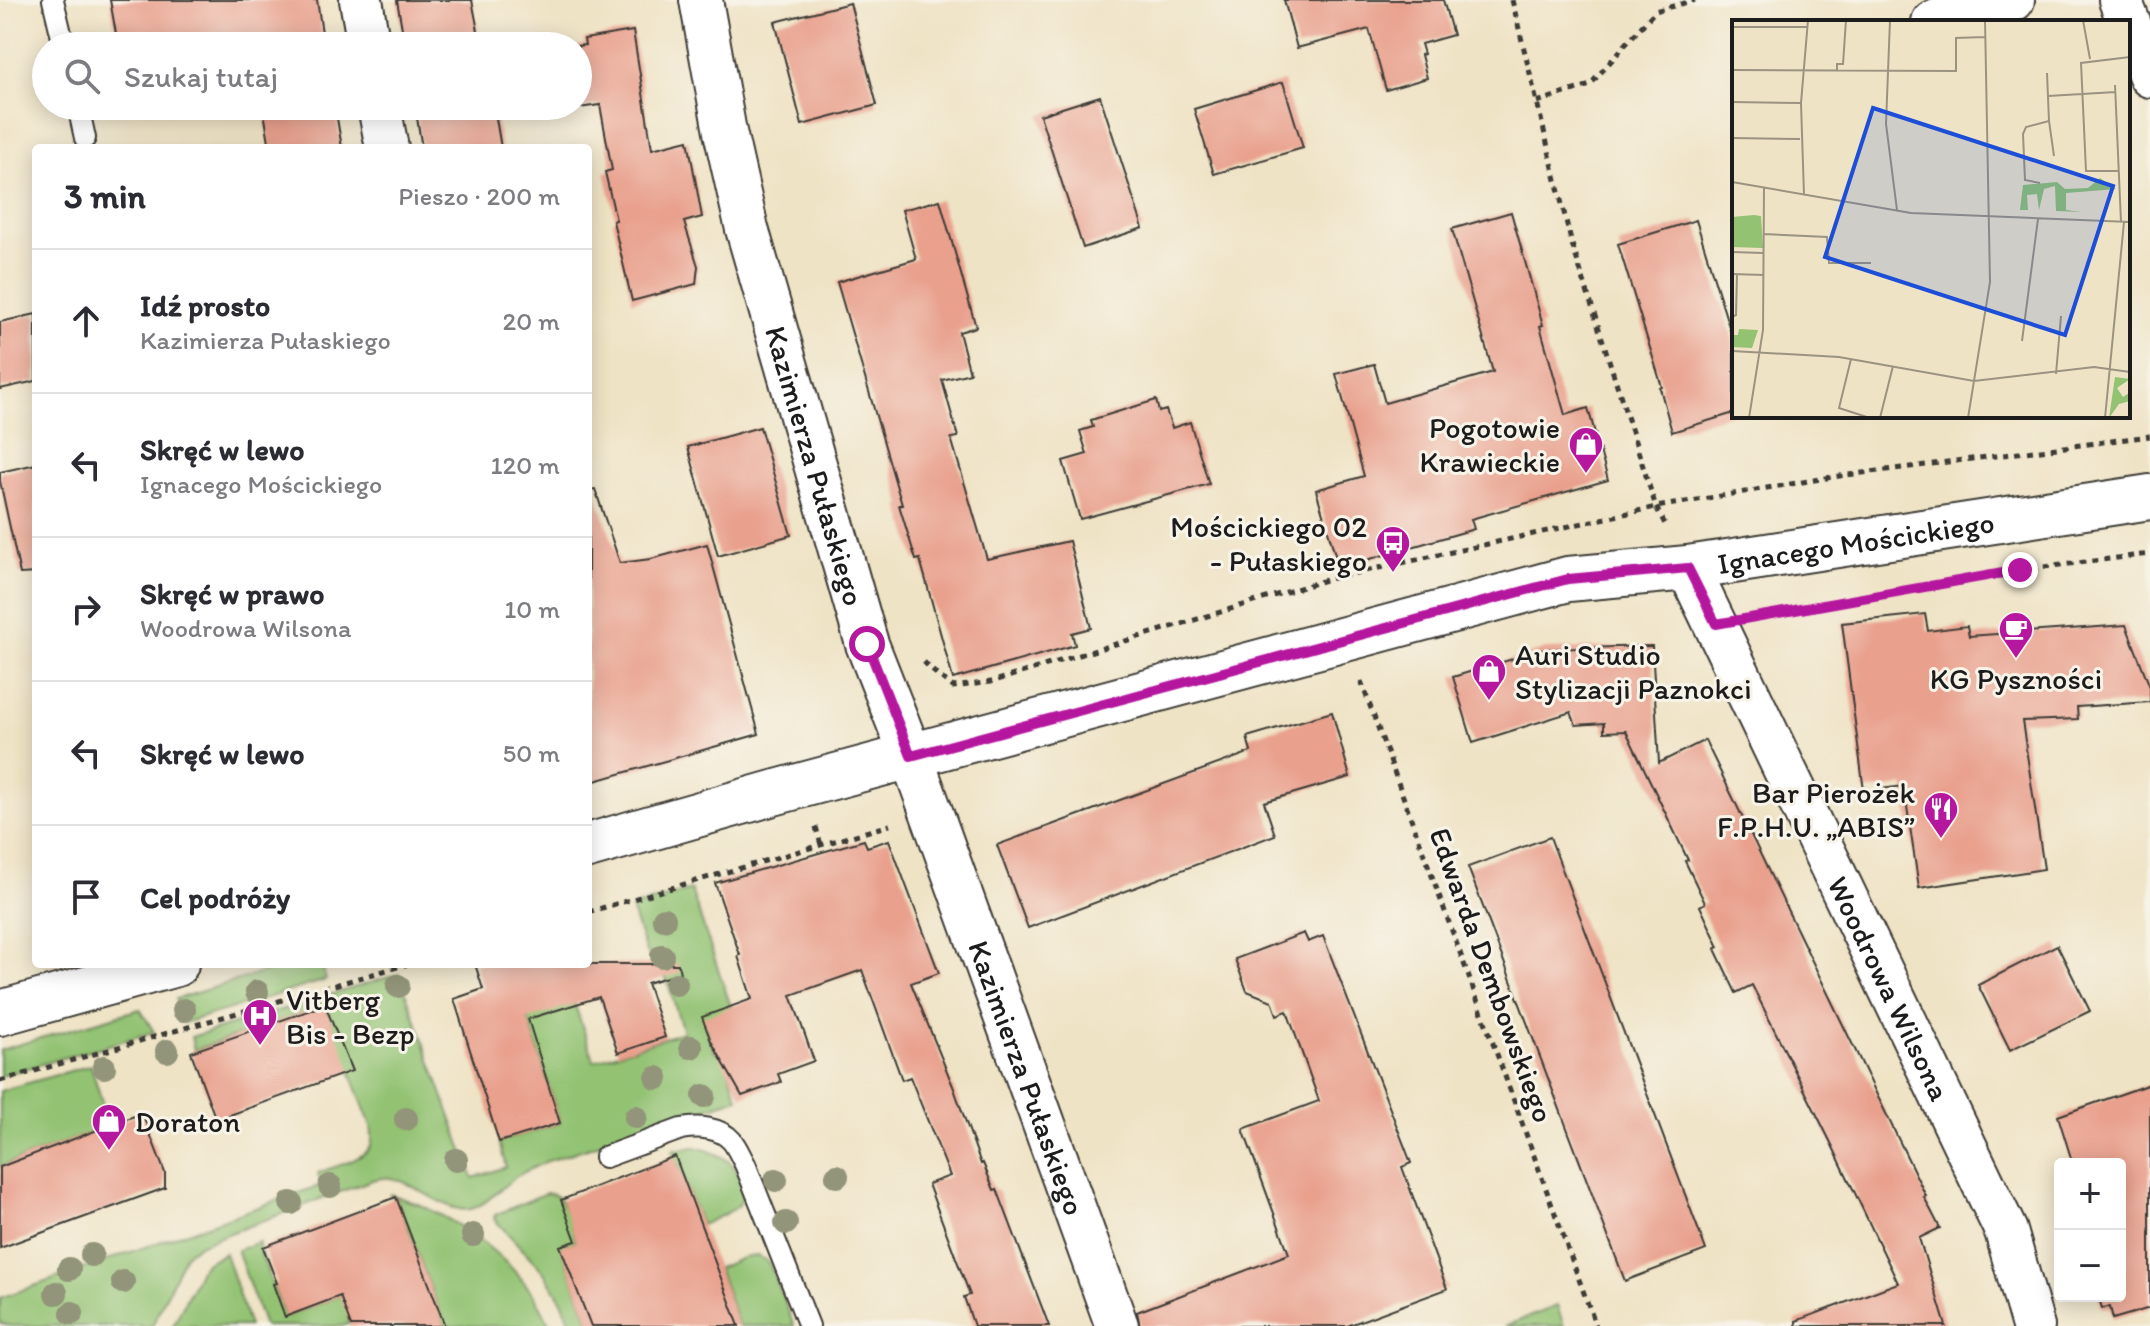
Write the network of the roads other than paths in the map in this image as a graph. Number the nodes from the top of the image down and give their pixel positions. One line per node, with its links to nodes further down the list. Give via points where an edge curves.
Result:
1 (53, 0): 9 (lane)
2 (361, 0): 10 (street)
3 (701, 0): 18 (street, Kazimierza Pułaskiego, via 747,229 867,644)
4 (2013, 0): 6 (street)
5 (2120, 0): 7 (street)
6 (1940, 20)
7 (2128, 20)
8 (2130, 25): 11 (street)
9 (61, 32)
10 (367, 32)
11 (2150, 76)
12 (81, 120): 14 (lane)
13 (382, 120): 15 (street)
14 (85, 138)
15 (386, 144)
16 (2150, 497): 17 (street, Ignacego Mościckiego)
17 (1688, 568): 18 (street, Ignacego Mościckiego, via 1568,579); 25 (street, Woodrowa Wilsona, via 2006,1231)
18 (911, 756): 19 (street, Ignacego Mościckiego); 24 (street, Kazimierza Pułaskiego)
19 (592, 845)
20 (162, 968): 21 (street)
21 (0, 1013)
22 (605, 1157): 23 (lane, via 692,1127 720,1132 732,1141)
23 (809, 1326)
24 (1117, 1326)
25 (2033, 1326)

